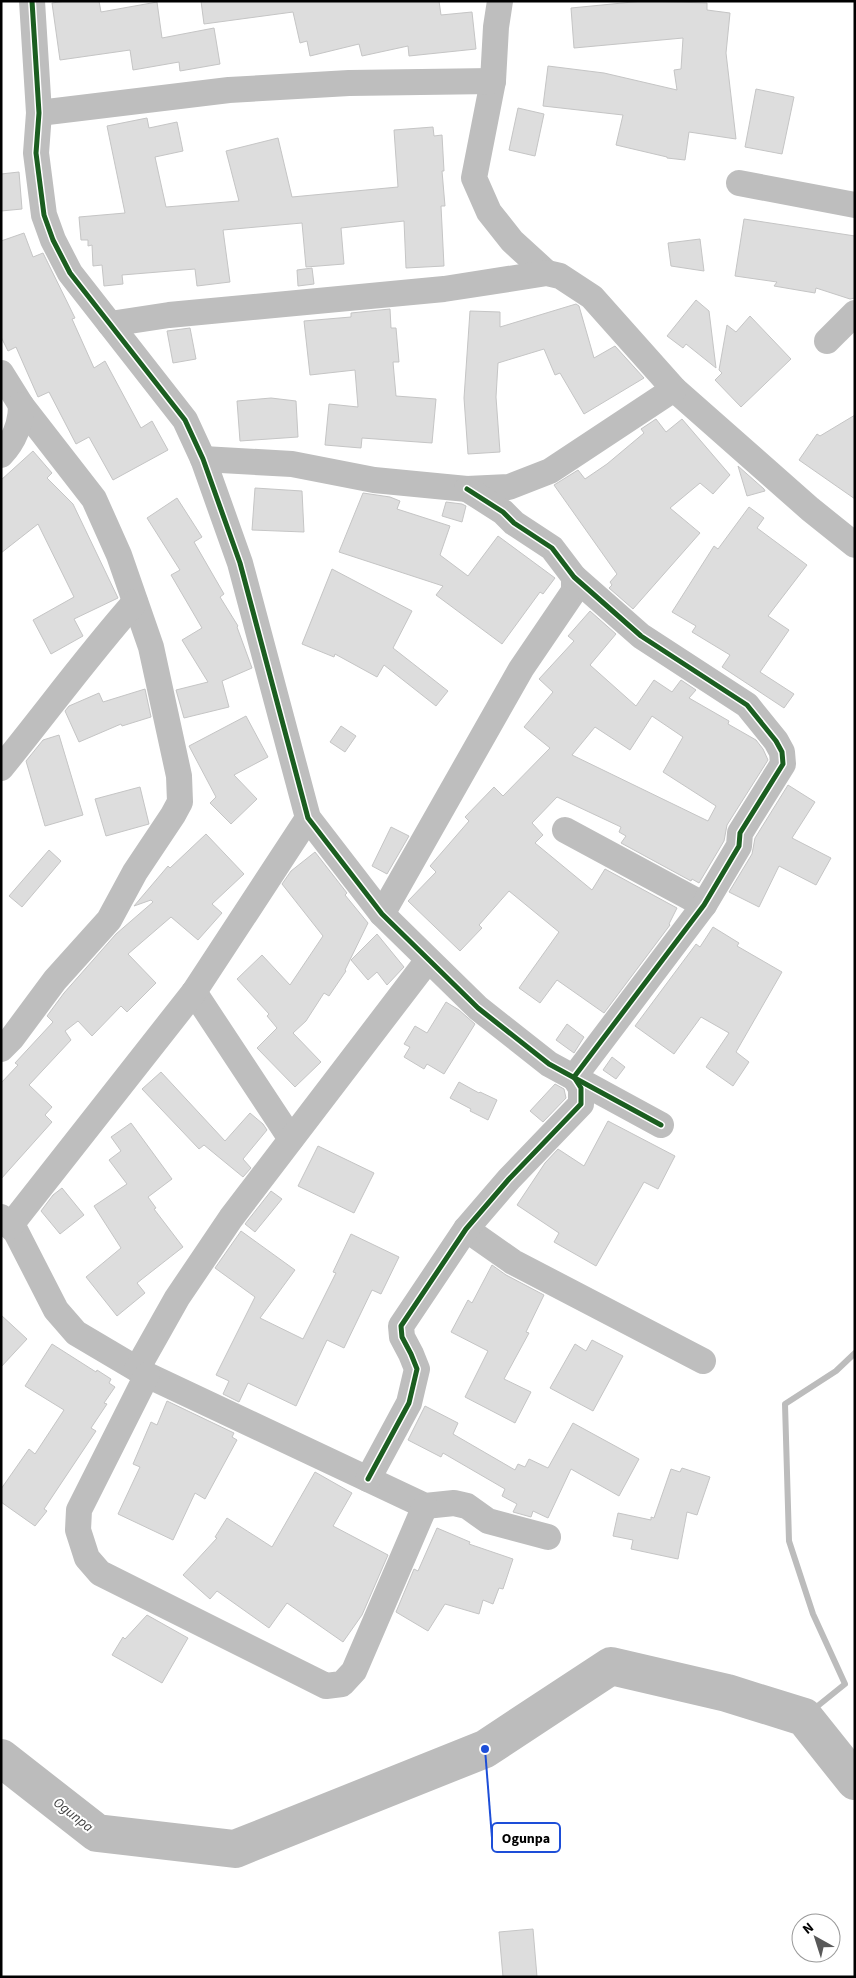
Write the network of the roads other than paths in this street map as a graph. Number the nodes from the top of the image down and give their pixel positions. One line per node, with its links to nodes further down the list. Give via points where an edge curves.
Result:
1 (32, 1): 4 (street)
2 (500, 1): 3 (street)
3 (493, 81): 4 (street, via 349,83 229,90); 7 (street, via 474,178 489,212 512,240)
4 (39, 113): 9 (street, via 36,153 44,214 70,272)
5 (740, 183): 6 (street)
6 (855, 205)
7 (547, 273): 9 (street, via 444,289 169,315); 12 (street, via 560,276 592,297)
8 (855, 313): 10 (street)
9 (110, 324): 15 (street, via 184,420)
10 (827, 341)
11 (1, 373): 13 (street)
12 (674, 389): 16 (street, via 550,471); 19 (street)
13 (21, 405): 14 (street, via 21,421); 21 (street, via 94,498)
14 (1, 456)
15 (203, 459): 17 (street, via 292,464 374,480); 23 (street, via 240,563)
16 (509, 487): 17 (street); 18 (street)
17 (467, 489): 18 (street)
18 (503, 512): 20 (street, via 552,548)
19 (855, 545)
20 (574, 576): 25 (street, via 640,636 747,705 782,752 783,764 740,833 738,846); 26 (street, via 574,591 521,669)
21 (135, 602): 22 (street, via 105,635); 29 (street, via 151,647 179,776 180,802 109,920 55,980)
22 (1, 768)
23 (308, 818): 26 (street); 28 (street)
24 (565, 830): 25 (street)
25 (704, 905): 30 (street)
26 (382, 914): 27 (street)
27 (428, 960): 30 (street, via 478,1008 549,1064); 32 (street)
28 (194, 992): 32 (street); 33 (street)
29 (1, 1049)
30 (574, 1077): 31 (street); 34 (street, via 582,1088 581,1104)
31 (661, 1125)
32 (291, 1138): 36 (street, via 230,1218 177,1298)
33 (6, 1221): 36 (street, via 16,1232 56,1310 76,1333)
34 (466, 1229): 35 (street, via 513,1262); 37 (street, via 401,1326 402,1338 417,1369 409,1403)
35 (703, 1361)
36 (142, 1372): 37 (street); 38 (street, via 79,1510 78,1530 87,1558 100,1573 326,1686 342,1684 354,1671)
37 (368, 1479): 38 (street)
38 (424, 1506): 39 (street, via 454,1502 467,1506 488,1521)
39 (548, 1537)

